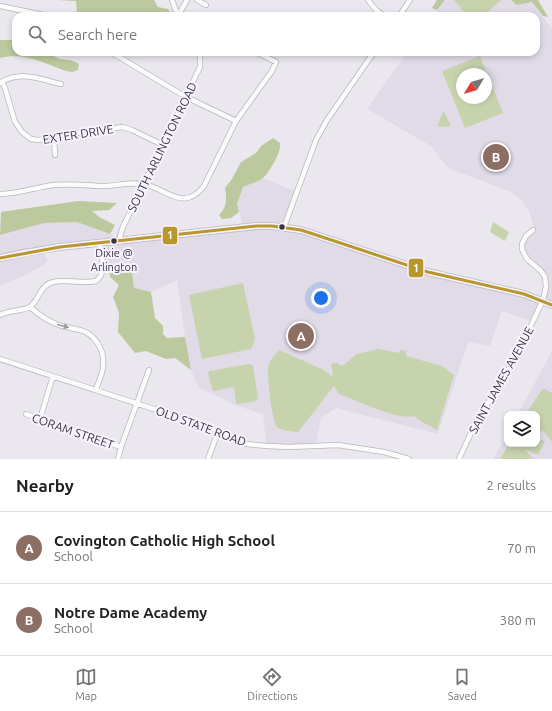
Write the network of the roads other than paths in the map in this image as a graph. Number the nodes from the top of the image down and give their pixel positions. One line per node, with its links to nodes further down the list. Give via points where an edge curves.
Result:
1 (172, 0): 9 (street)
2 (187, 0): 10 (street)
3 (197, 0): 6 (street)
4 (368, 0): 11 (street)
5 (410, 0): 12 (street)
6 (206, 5)
7 (0, 6): 8 (street)
8 (29, 12)
9 (176, 12)
10 (180, 12)
11 (379, 12)
12 (402, 12)
13 (118, 56): 19 (street)
14 (200, 56): 19 (street, SOUTH ARLINGTON ROAD, via 200,67)
15 (264, 56): 20 (street, via 276,62)
16 (371, 56): 26 (street, via 320,133)
17 (1, 83): 18 (street, via 10,77 22,76); 21 (street, EXTER DRIVE, via 5,88 15,122 22,132 37,140)
18 (61, 84)
19 (186, 97): 20 (street); 22 (street, SOUTH ARLINGTON ROAD)
20 (236, 121): 24 (street, via 204,186 197,193 188,198 179,198)
21 (54, 137): 22 (street, EXTER DRIVE, via 122,127); 23 (street)
22 (163, 145): 24 (street, SOUTH ARLINGTON ROAD)
23 (55, 155)
24 (144, 184): 25 (street, via 54,185); 28 (street, SOUTH ARLINGTON ROAD, via 123,227)
25 (0, 194)
26 (284, 227): 28 (main road, via 257,226); 31 (main road, via 301,230 399,264)
27 (533, 230): 31 (street, SAINT JAMES AVENUE, via 526,236 522,249 527,259 541,270 546,278)
28 (121, 240): 29 (main road)
29 (99, 242): 30 (main road, via 42,249); 33 (street, via 103,271 101,277 94,281 52,282 44,287)
30 (0, 258)
31 (543, 300): 32 (main road); 47 (street, SAINT JAMES AVENUE, via 520,351 474,426)
32 (552, 305)
33 (30, 306): 34 (street); 38 (street, one-way to 38, via 49,321 81,330 95,340 104,358)
34 (0, 315)
35 (0, 359): 37 (street, OLD STATE ROAD)
36 (149, 370): 39 (street)
37 (53, 376): 38 (street, OLD STATE ROAD); 41 (street)
38 (96, 390): 39 (street, OLD STATE ROAD)
39 (137, 403): 42 (street, OLD STATE ROAD); 43 (street)
40 (26, 414): 41 (street, CORAM STREET)
41 (40, 418): 43 (street, CORAM STREET)
42 (218, 432): 45 (street); 46 (street, OLD STATE ROAD, via 255,445 338,445 384,452)
43 (121, 447): 44 (street)
44 (118, 459)
45 (208, 459)
46 (409, 459)
47 (459, 459)

